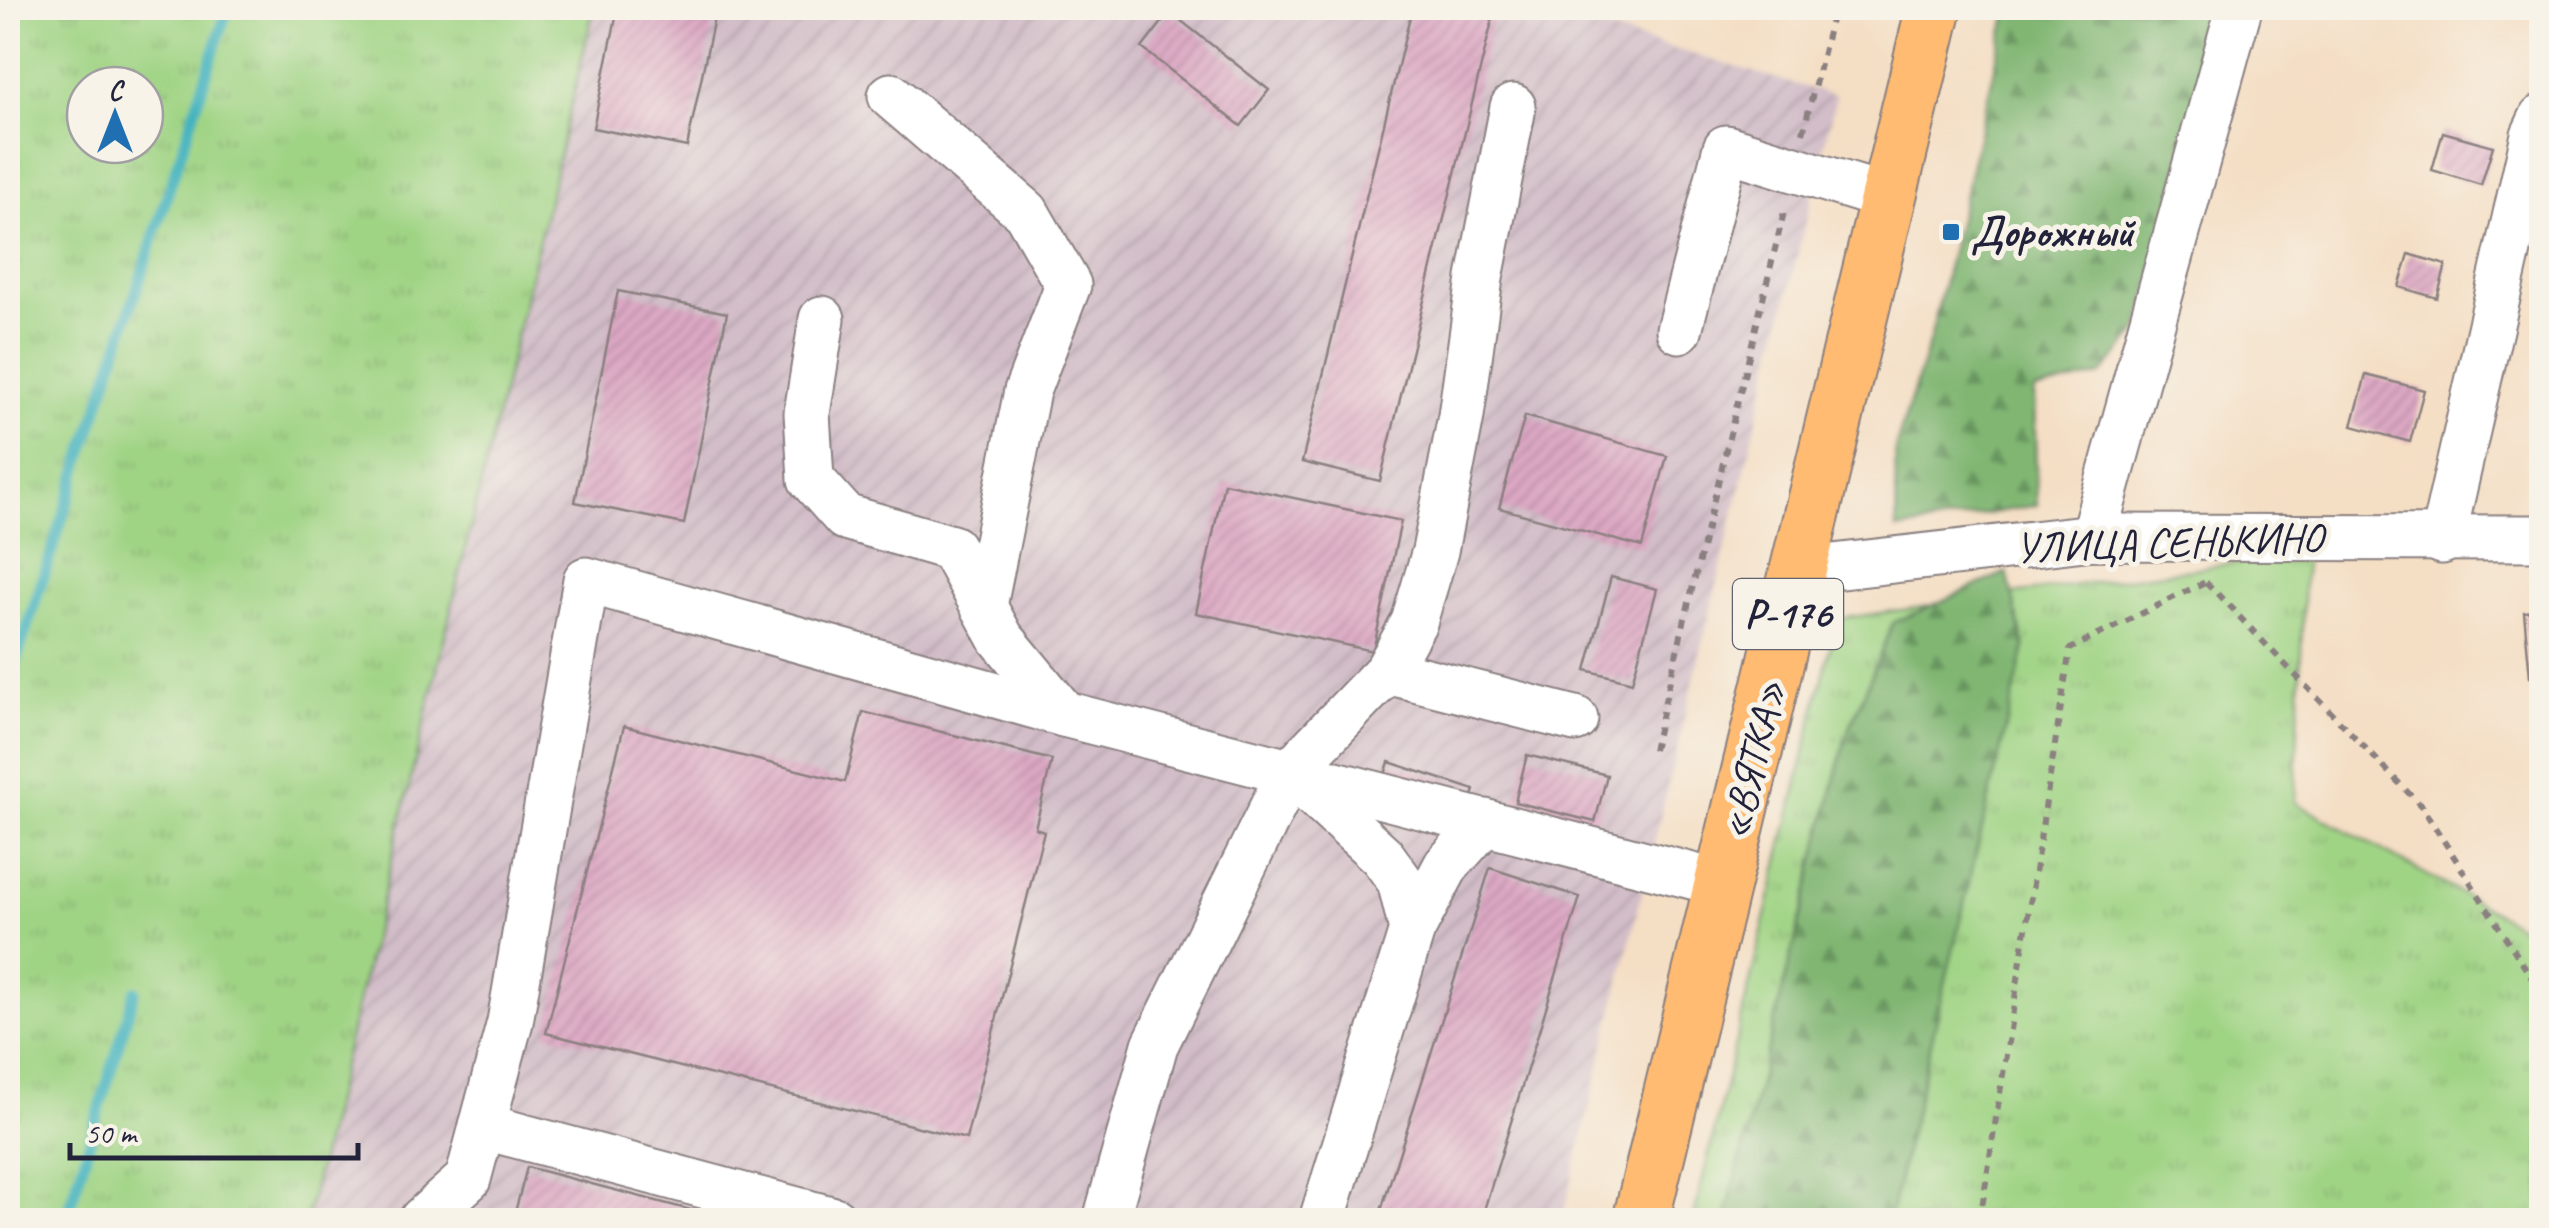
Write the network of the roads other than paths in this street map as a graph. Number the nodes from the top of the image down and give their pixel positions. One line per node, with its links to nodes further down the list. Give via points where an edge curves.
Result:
1 (1934, 8): 6 (main road, «ВЯТКА» / Р-176)
2 (2239, 8): 9 (street)
3 (890, 96): 13 (street, via 1026,212 1068,285 1027,392)
4 (1513, 106): 14 (street, via 1435,551 1414,622)
5 (2542, 118): 11 (street)
6 (1888, 198): 8 (street, via 1726,148); 12 (main road, «ВЯТКА» / Р-176)
7 (822, 320): 13 (street, via 808,413 810,479 844,518 952,548)
8 (1679, 330)
9 (2092, 537): 11 (street, УЛИЦА СЕНЬКИНО); 12 (street, УЛИЦА СЕНЬКИНО)
10 (2542, 538): 11 (street, УЛИЦА СЕНЬКИНО)
11 (2442, 540)
12 (1798, 572): 19 (main road, «ВЯТКА» / Р-176)
13 (984, 606): 15 (street, via 1001,638)
14 (1387, 671): 16 (street); 17 (street)
15 (1064, 714): 17 (street); 21 (street, via 586,580 510,1022)
16 (1575, 719)
17 (1290, 772): 18 (street); 20 (street, via 1382,856 1400,881); 24 (street, via 1155,1045)
18 (1484, 822): 19 (street); 20 (street, via 1446,866)
19 (1723, 884): 26 (main road, «ВЯТКА» / Р-176)
20 (1412, 930): 25 (street)
21 (482, 1126): 22 (street, via 468,1179); 23 (street)
22 (422, 1220)
23 (834, 1220)
24 (1106, 1220)
25 (1322, 1220)
26 (1642, 1220)

